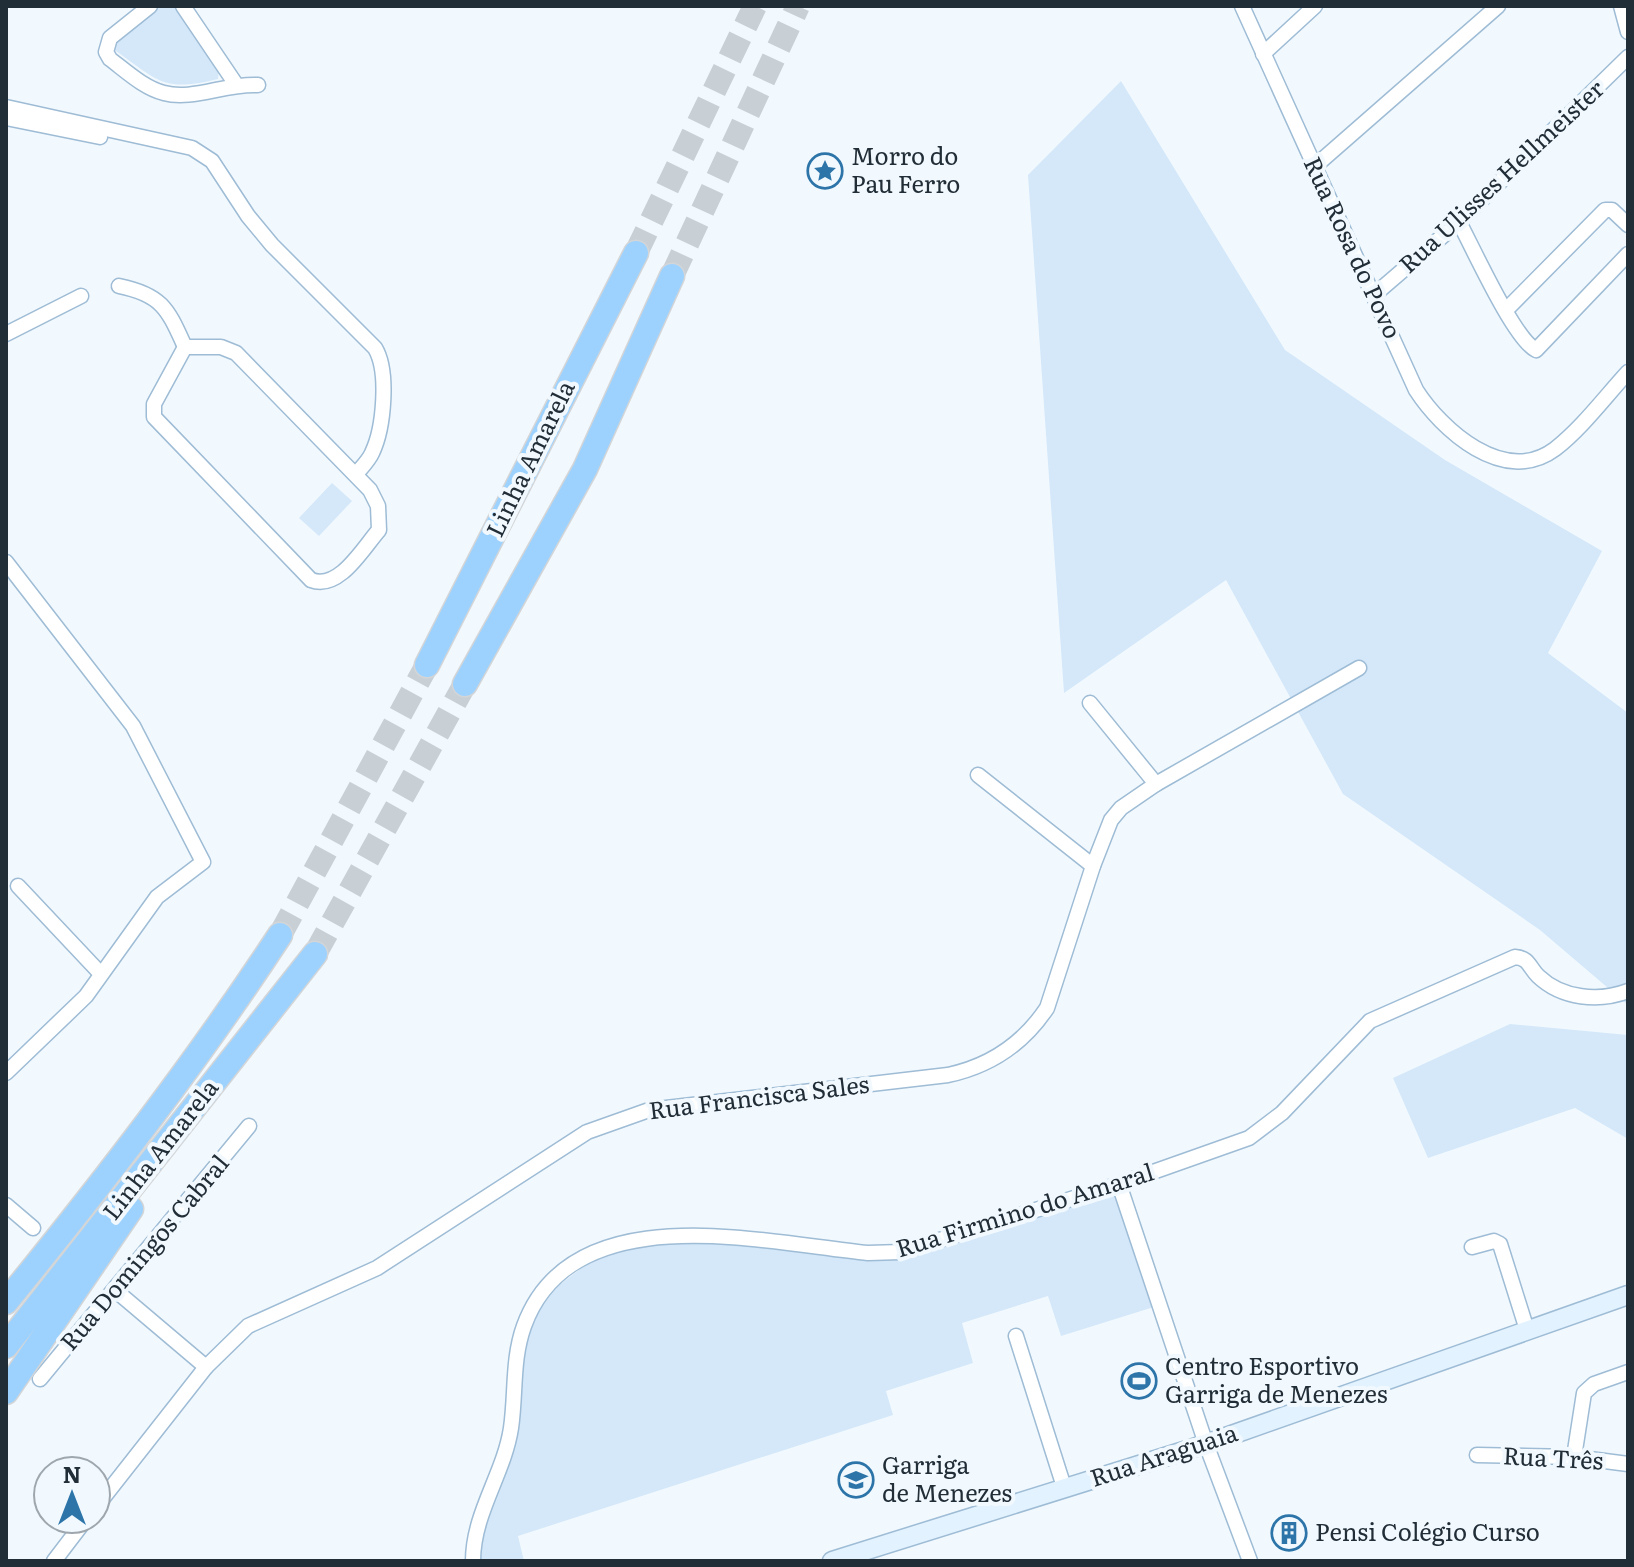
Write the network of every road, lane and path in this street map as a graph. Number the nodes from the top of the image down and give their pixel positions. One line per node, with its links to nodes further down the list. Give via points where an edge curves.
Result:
1 (150, 6): 10 (street, via 110,38 110,59 163,93 189,95)
2 (183, 6): 10 (street)
3 (1242, 6): 8 (street, Rua Rosa do Povo)
4 (1315, 6): 8 (street)
5 (1498, 6): 15 (street)
6 (1621, 6): 7 (street)
7 (1628, 32)
8 (1263, 54): 15 (street, Rua Rosa do Povo)
9 (1628, 57): 16 (street, Rua Ulisses Hellmeister)
10 (235, 83): 11 (street)
11 (258, 85)
12 (6, 107): 14 (street)
13 (6, 118): 14 (street)
14 (38, 119): 28 (street, via 212,161 272,245 384,361 376,441)
15 (1314, 167): 22 (street, Rua Rosa do Povo)
16 (1459, 222): 22 (street, Rua Ulisses Hellmeister); 24 (street)
17 (1628, 225): 24 (street, via 1605,210)
18 (636, 253): 30 (highway, Linha Amarela)
19 (1628, 254): 24 (street, via 1541,348 1530,346)
20 (672, 276): 32 (highway, Linha Amarela, via 585,469)
21 (119, 286): 26 (street, via 166,306)
22 (1374, 295): 27 (street, Rua Rosa do Povo, via 1432,414 1450,432 1499,458 1538,456 1555,449)
23 (81, 296): 25 (street)
24 (1506, 310)
25 (6, 334)
26 (185, 347): 28 (street, via 221,347 236,353); 28 (street, via 154,404 154,417 311,580 335,579 379,530 378,506)
27 (1628, 372)
28 (357, 473)
29 (6, 562): 40 (street, via 133,726 203,862 157,897)
30 (427, 665)
31 (1359, 668): 35 (street, Rua Francisca Sales)
32 (465, 684)
33 (1090, 703): 35 (street)
34 (978, 775): 36 (street)
35 (1156, 784): 36 (street, Rua Francisca Sales, via 1111,820)
36 (1093, 866): 55 (street, Rua Francisca Sales, via 1047,1008 1033,1028 994,1060 948,1075 621,1117 587,1132 377,1268 248,1326)
37 (18, 886): 40 (street)
38 (280, 935): 51 (highway, Linha Amarela, via 123,1158)
39 (315, 954): 44 (highway, Linha Amarela)
40 (100, 973): 42 (street, via 86,996)
41 (1628, 991): 45 (street, Rua Firmino do Amaral, via 1608,998 1583,997 1541,978 1528,961 1515,957 1370,1021 1282,1113 1249,1138)
42 (6, 1073)
43 (249, 1126): 49 (street, Rua Domingos Cabral)
44 (177, 1129): 54 (highway, Linha Amarela); 58 (highway, via 117,1232)
45 (1119, 1184): 59 (street); 67 (street, Rua Firmino do Amaral, via 901,1252 667,1235 618,1243 572,1266 542,1293 524,1325 511,1430 482,1511)
46 (6, 1205): 47 (street)
47 (33, 1228)
48 (1472, 1247): 52 (street, via 1500,1244)
49 (115, 1290): 55 (street); 57 (street, Rua Domingos Cabral)
50 (1628, 1295): 52 (street, Rua Araguaia)
51 (6, 1302)
52 (1527, 1330): 59 (street, Rua Araguaia)
53 (1016, 1336): 64 (street)
54 (6, 1346)
55 (206, 1367): 63 (street, Rua Francisca Sales)
56 (1628, 1372): 61 (street, via 1584,1393)
57 (40, 1379)
58 (6, 1392)
59 (1206, 1444): 64 (street, Rua Araguaia); 69 (street)
60 (1477, 1455): 61 (street, Rua Três)
61 (1574, 1457): 62 (street, Rua Três)
62 (1628, 1464)
63 (112, 1487)
64 (1064, 1487): 68 (street, Rua Araguaia)
65 (74, 1535): 66 (street)
66 (54, 1561)
67 (473, 1561)
68 (832, 1561)
69 (1250, 1561)

